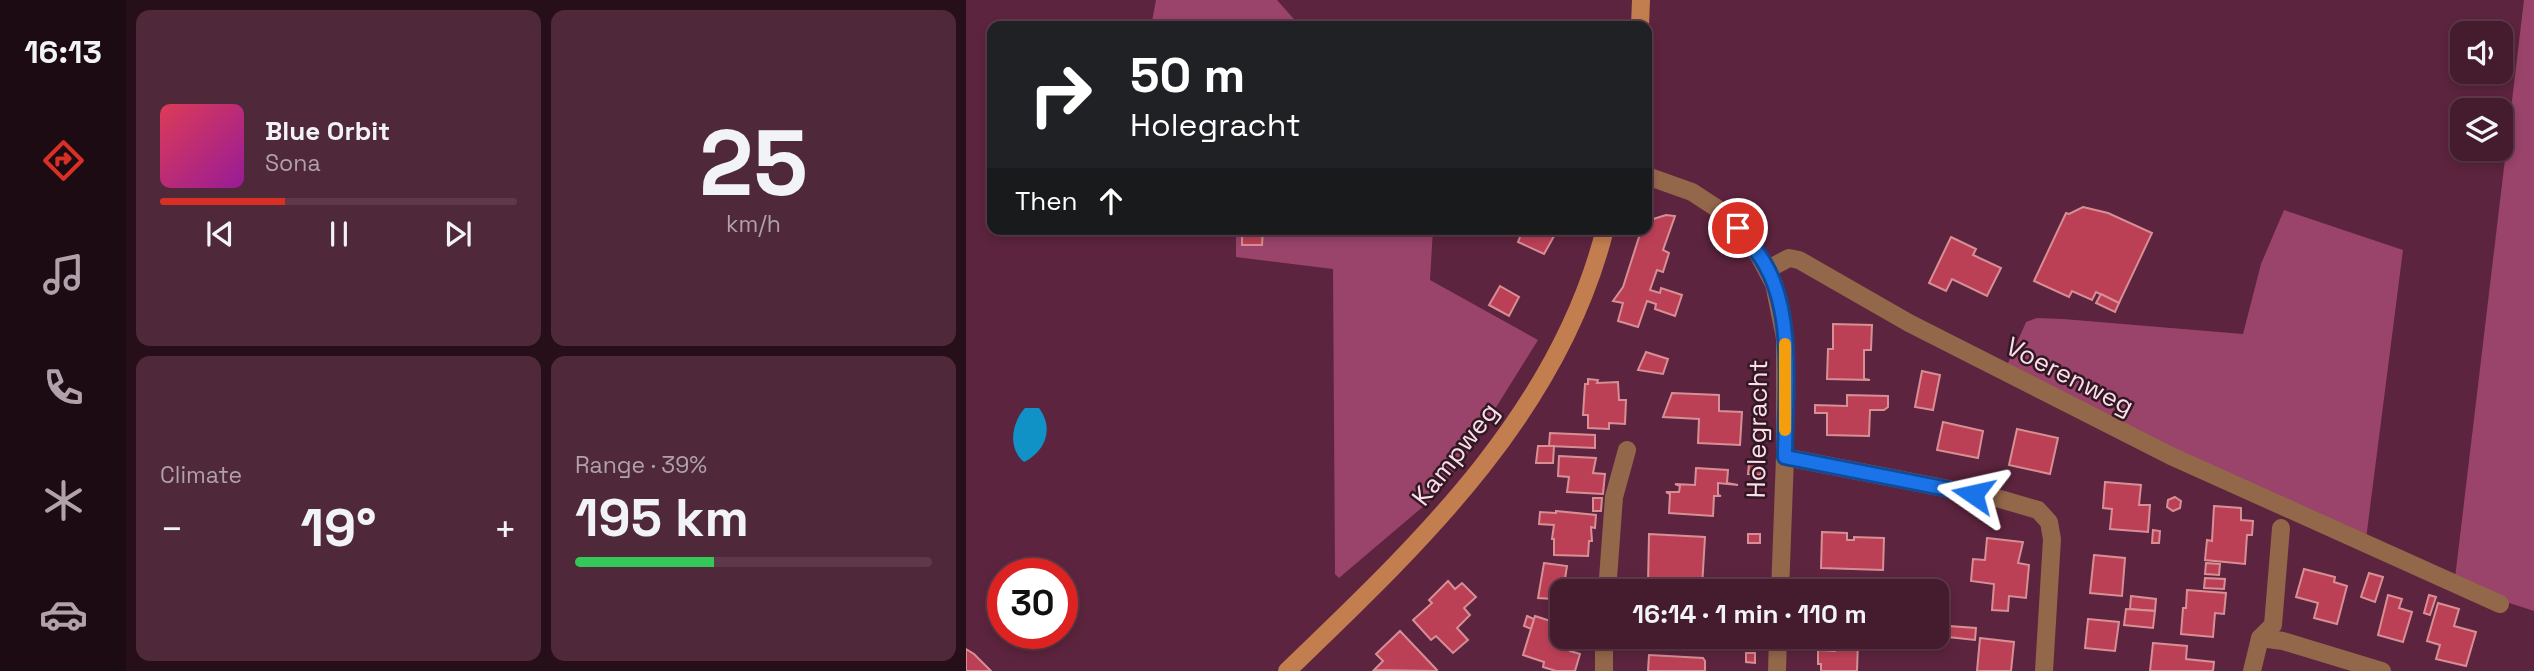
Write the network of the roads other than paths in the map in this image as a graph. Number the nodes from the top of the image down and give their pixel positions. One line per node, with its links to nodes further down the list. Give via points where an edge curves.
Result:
1 (1641, 0): 2 (main road)
2 (1640, 21)
3 (1652, 178): 5 (street, via 1692,192 1721,211)
4 (1603, 235): 15 (main road, Kampweg, via 1574,316 1498,446 1432,528)
5 (1768, 269): 7 (street, Holegracht, via 1785,338); 11 (street, Voerenweg, via 1783,260 1799,260 1909,323 2160,451)
6 (1627, 450): 9 (street, via 1614,497)
7 (1785, 457): 10 (street, Holegracht); 18 (street, via 2038,510 2049,522 2052,539)
8 (2281, 528): 12 (street, via 2273,625)
9 (1607, 579)
10 (1780, 579)
11 (2500, 604)
12 (2260, 638): 19 (street); 20 (street)
13 (1604, 649): 16 (street)
14 (1778, 649): 17 (street)
15 (1287, 671)
16 (1604, 671)
17 (1777, 671)
18 (2044, 671)
19 (2252, 671)
20 (2382, 671)

